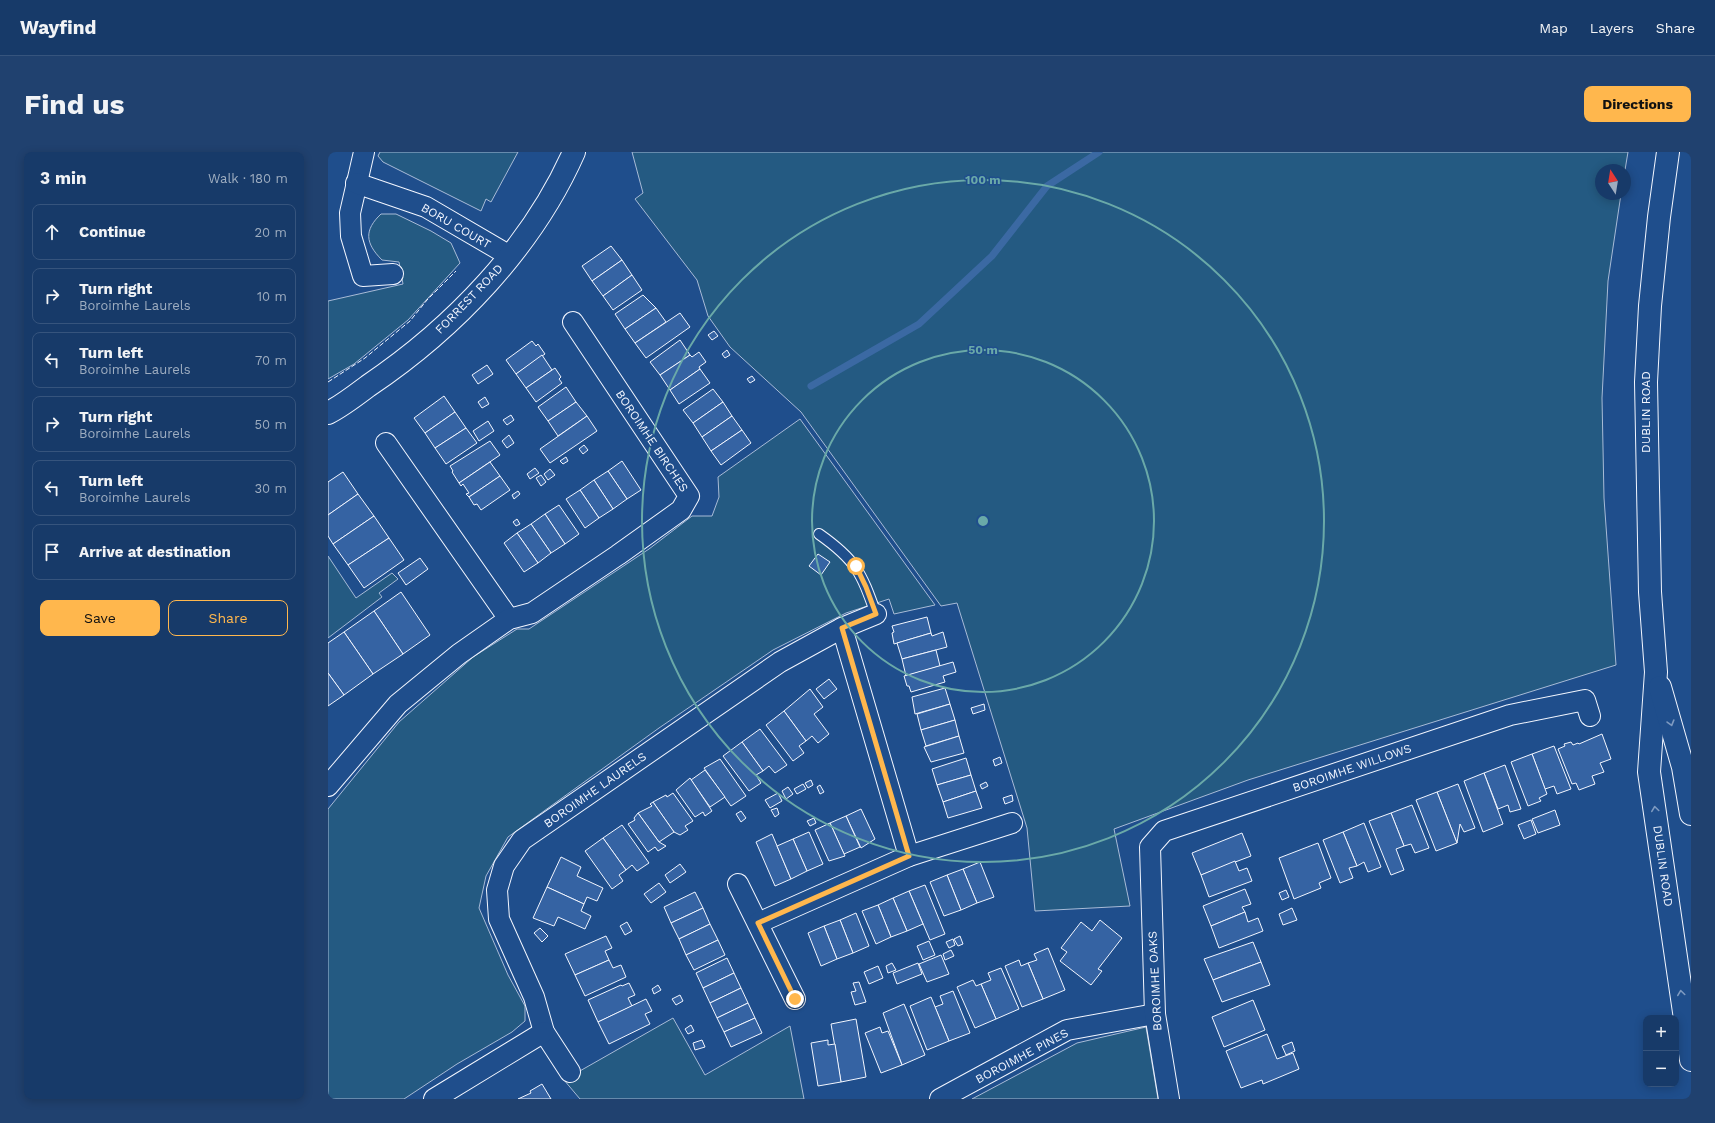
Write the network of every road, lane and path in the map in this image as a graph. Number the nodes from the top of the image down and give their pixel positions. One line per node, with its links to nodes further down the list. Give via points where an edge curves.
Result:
1 (364, 152): 4 (street)
2 (574, 152): 5 (main road, FORREST ROAD, via 537,222)
3 (1668, 152): 14 (main road, DUBLIN ROAD, via 1650,306 1646,382 1650,592)
4 (356, 183): 5 (street, BORU COURT, via 426,206); 6 (street, via 350,213 351,236 363,276)
5 (510, 256): 8 (main road, FORREST ROAD, via 477,294 398,366)
6 (393, 274)
7 (573, 322): 12 (street, BOROIMHE BIRCHES, via 689,496 681,510 618,555 532,613)
8 (328, 413)
9 (386, 443): 12 (street)
10 (818, 534): 11 (lane, via 839,548 856,566)
11 (876, 614): 13 (street, BOROIMHE LAURELS)
12 (509, 619): 16 (street, BOROIMHE BIRCHES, via 459,654 398,704)
13 (842, 628): 19 (street); 25 (street, BOROIMHE LAURELS, via 780,662 522,840 504,866 497,890 499,919 534,997)
14 (1656, 672): 17 (main road, DUBLIN ROAD, one-way to 17, via 1683,767); 26 (main road, DUBLIN ROAD, one-way to 14, via 1649,772)
15 (1590, 716): 21 (street, BOROIMHE WILLOWS, via 1585,700 1510,714 1164,831 1150,847)
16 (328, 786)
17 (1691, 814)
18 (1012, 823): 19 (street)
19 (909, 856): 22 (street)
20 (738, 884): 22 (street)
21 (1151, 887): 24 (street, BOROIMHE OAKS)
22 (758, 923): 23 (street)
23 (795, 999)
24 (1155, 1014): 29 (street, BOROIMHE PINES, via 1067,1030); 30 (street, BOROIMHE OAKS)
25 (544, 1032): 27 (street, BOROIMHE LAURELS); 28 (street)
26 (1691, 1060)
27 (570, 1072)
28 (434, 1099)
29 (940, 1099)
30 (1169, 1099)

